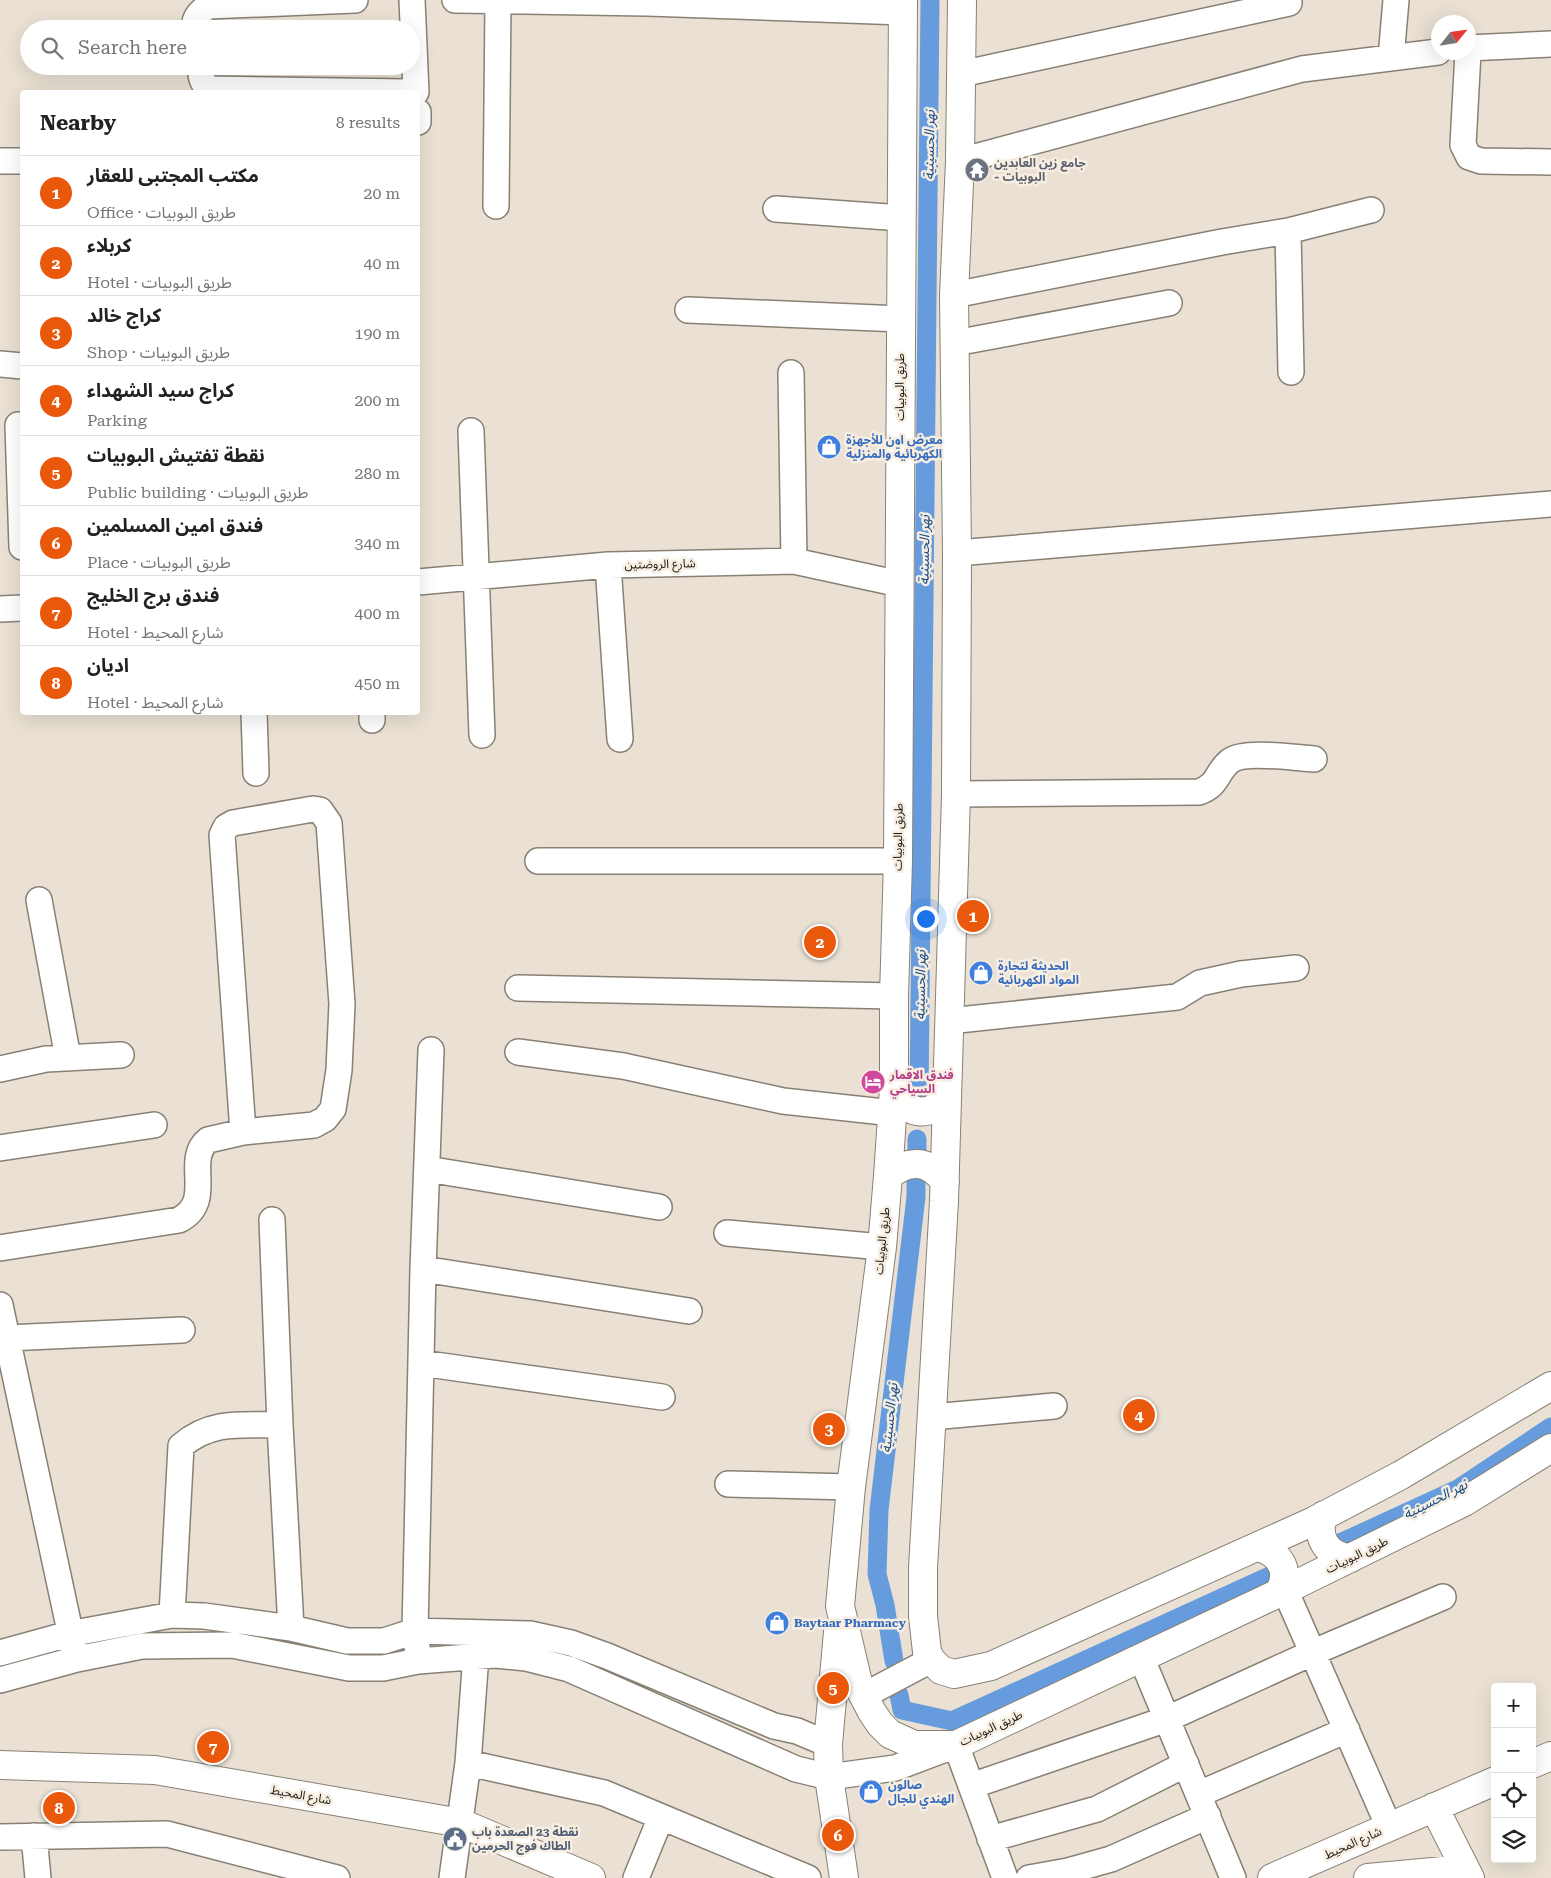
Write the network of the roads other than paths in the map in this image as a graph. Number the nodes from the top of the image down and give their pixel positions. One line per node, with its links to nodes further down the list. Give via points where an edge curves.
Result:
1 (355, 0): 9 (street, via 208,6)
2 (412, 0): 10 (street)
3 (455, 0): 6 (street)
4 (962, 0): 16 (main road)
5 (1396, 0): 14 (street)
6 (498, 1): 8 (street); 25 (street)
7 (1289, 3): 16 (street)
8 (903, 6): 28 (main road, طريق البوبيات)
9 (195, 20)
10 (413, 20)
11 (1551, 44): 12 (street)
12 (1476, 49)
13 (1431, 53): 14 (street)
14 (1391, 58): 23 (street, via 1302,69)
15 (1467, 60): 24 (street, via 1463,145 1469,157 1481,161)
16 (961, 74): 23 (main road)
17 (202, 75): 19 (street, via 205,86 211,89)
18 (415, 75): 20 (street)
19 (276, 90)
20 (416, 90)
21 (0, 161): 22 (street)
22 (20, 161)
23 (960, 161): 30 (main road)
24 (1551, 162)
25 (496, 206)
26 (776, 209): 28 (street)
27 (1371, 210): 29 (street)
28 (902, 218): 33 (main road, طريق البوبيات)
29 (1288, 231): 30 (street); 37 (street)
30 (954, 295): 34 (main road)
31 (1168, 303): 34 (street)
32 (688, 310): 33 (street)
33 (901, 318): 48 (main road, طريق البوبيات)
34 (955, 343): 43 (main road)
35 (0, 364): 36 (street)
36 (20, 366)
37 (1291, 372)
38 (792, 373): 44 (street)
39 (13, 425): 42 (street)
40 (471, 431): 46 (street)
41 (1551, 504): 43 (street)
42 (20, 520)
43 (957, 553): 56 (main road)
44 (794, 561): 45 (street, شارع الروضتين); 48 (street, شارع الروضتين)
45 (608, 565): 46 (street, شارع الروضتين); 53 (street)
46 (477, 576): 47 (street, شارع الروضتين); 52 (street)
47 (420, 582)
48 (900, 584): 58 (main road, طريق البوبيات)
49 (20, 608): 50 (street)
50 (0, 609)
51 (254, 715): 55 (street)
52 (482, 735)
53 (620, 739)
54 (1314, 759): 56 (street, via 1246,755 1232,759 1224,766 1214,785 1199,792)
55 (256, 773)
56 (956, 794): 63 (main road)
57 (538, 861): 58 (street)
58 (898, 861): 62 (main road, طريق البوبيات)
59 (39, 900): 67 (street)
60 (1296, 968): 63 (street, via 1200,983 1177,997)
61 (518, 988): 62 (street)
62 (894, 996): 70 (main road, طريق البوبيات)
63 (949, 1021): 69 (main road)
64 (431, 1050): 74 (street)
65 (518, 1052): 70 (street, via 623,1066 783,1102)
66 (121, 1055): 67 (street)
67 (68, 1058): 68 (street, via 46,1059)
68 (0, 1069)
69 (947, 1096): 70 (main road, via 942,1104 923,1113 904,1106 897,1098); 76 (main road)
70 (894, 1100): 75 (main road, طريق البوبيات)
71 (154, 1125): 73 (street)
72 (242, 1132): 72 (street, via 314,1125 330,1114 335,1102 341,1037 341,972 329,822 320,810 232,823 222,834); 81 (street, via 212,1138 201,1147 196,1204 180,1220)
73 (0, 1148)
74 (427, 1169): 77 (street); 82 (street)
75 (888, 1176): 76 (main road, via 907,1164 919,1163 934,1170); 80 (main road, طريق البوبيات)
76 (945, 1182): 91 (main road)
77 (659, 1207)
78 (272, 1220): 92 (street)
79 (727, 1232): 80 (street)
80 (882, 1247): 95 (main road, طريق البوبيات)
81 (0, 1248)
82 (423, 1269): 84 (street); 87 (street)
83 (0, 1306): 86 (street)
84 (689, 1311)
85 (182, 1330): 86 (street)
86 (7, 1338): 105 (street)
87 (421, 1363): 89 (street); 104 (street)
88 (1551, 1386): 96 (main road, via 1401,1475)
89 (662, 1397)
90 (1054, 1406): 91 (street)
91 (932, 1417): 111 (main road, via 923,1568 924,1634)
92 (280, 1426): 102 (street, via 212,1428 194,1435 181,1446); 103 (street)
93 (1551, 1448): 98 (main road, طريق البوبيات, via 1464,1502)
94 (728, 1484): 95 (street)
95 (851, 1487): 101 (main road, طريق البوبيات)
96 (1324, 1515): 97 (main road); 98 (main road, via 1320,1533 1324,1545 1333,1554)
97 (1256, 1547): 99 (main road, via 1268,1550 1282,1563); 111 (main road, via 991,1666 954,1674 941,1670)
98 (1351, 1558): 99 (main road, طريق البوبيات)
99 (1282, 1591): 106 (street); 109 (main road, طريق البوبيات)
100 (1443, 1597): 106 (street)
101 (840, 1606): 114 (main road, طريق البوبيات); 117 (main road)
102 (172, 1615): 103 (street, via 204,1616); 105 (street)
103 (290, 1628): 104 (street, via 347,1641 384,1641)
104 (415, 1631): 112 (street); 117 (street, via 530,1634 571,1643 774,1726 798,1731)
105 (69, 1634): 107 (street); 110 (street)
106 (1314, 1652): 115 (street); 116 (street)
107 (0, 1653)
108 (476, 1656): 112 (street); 121 (street); 124 (street, via 526,1658 569,1669 796,1769)
109 (1141, 1657): 115 (street); 118 (main road, طريق البوبيات)
110 (77, 1659): 112 (street, via 142,1646 232,1645 349,1668 383,1668); 113 (street)
111 (930, 1660): 114 (street)
112 (418, 1661)
113 (0, 1680)
114 (863, 1696): 118 (main road, طريق البوبيات, via 880,1724 901,1741 914,1745)
115 (1167, 1719): 122 (street); 126 (street)
116 (1348, 1730): 127 (street); 131 (street)
117 (828, 1744): 124 (main road)
118 (956, 1745): 124 (street, via 896,1768); 126 (street)
119 (1551, 1756): 120 (main road)
120 (1536, 1762)
121 (468, 1763): 129 (street, via 604,1793); 130 (street)
122 (1186, 1764): 127 (street); 134 (street, via 1097,1809)
123 (0, 1765): 130 (main road, شارع المحيط, via 155,1770)
124 (829, 1777): 144 (main road)
125 (1491, 1783): 128 (main road, شارع المحيط)
126 (971, 1786): 134 (street)
127 (1203, 1805): 146 (street, via 1111,1859); 147 (street)
128 (1434, 1807): 131 (main road, شارع المحيط); 135 (main road)
129 (661, 1817): 142 (street); 143 (street)
130 (461, 1823): 140 (street); 141 (main road, شارع المحيط)
131 (1389, 1827): 136 (main road, شارع المحيط)
132 (34, 1836): 133 (street); 138 (street); 139 (street, via 167,1834)
133 (0, 1837)
134 (990, 1839): 145 (street)
135 (1467, 1873): 137 (main road)
136 (1278, 1876): 148 (main road)
137 (1406, 1876): 149 (main road)
138 (38, 1878)
139 (338, 1878)
140 (452, 1878)
141 (591, 1878)
142 (636, 1878)
143 (808, 1878)
144 (844, 1878)
145 (1005, 1878)
146 (1029, 1878)
147 (1233, 1878)
148 (1321, 1878)
149 (1368, 1878)

